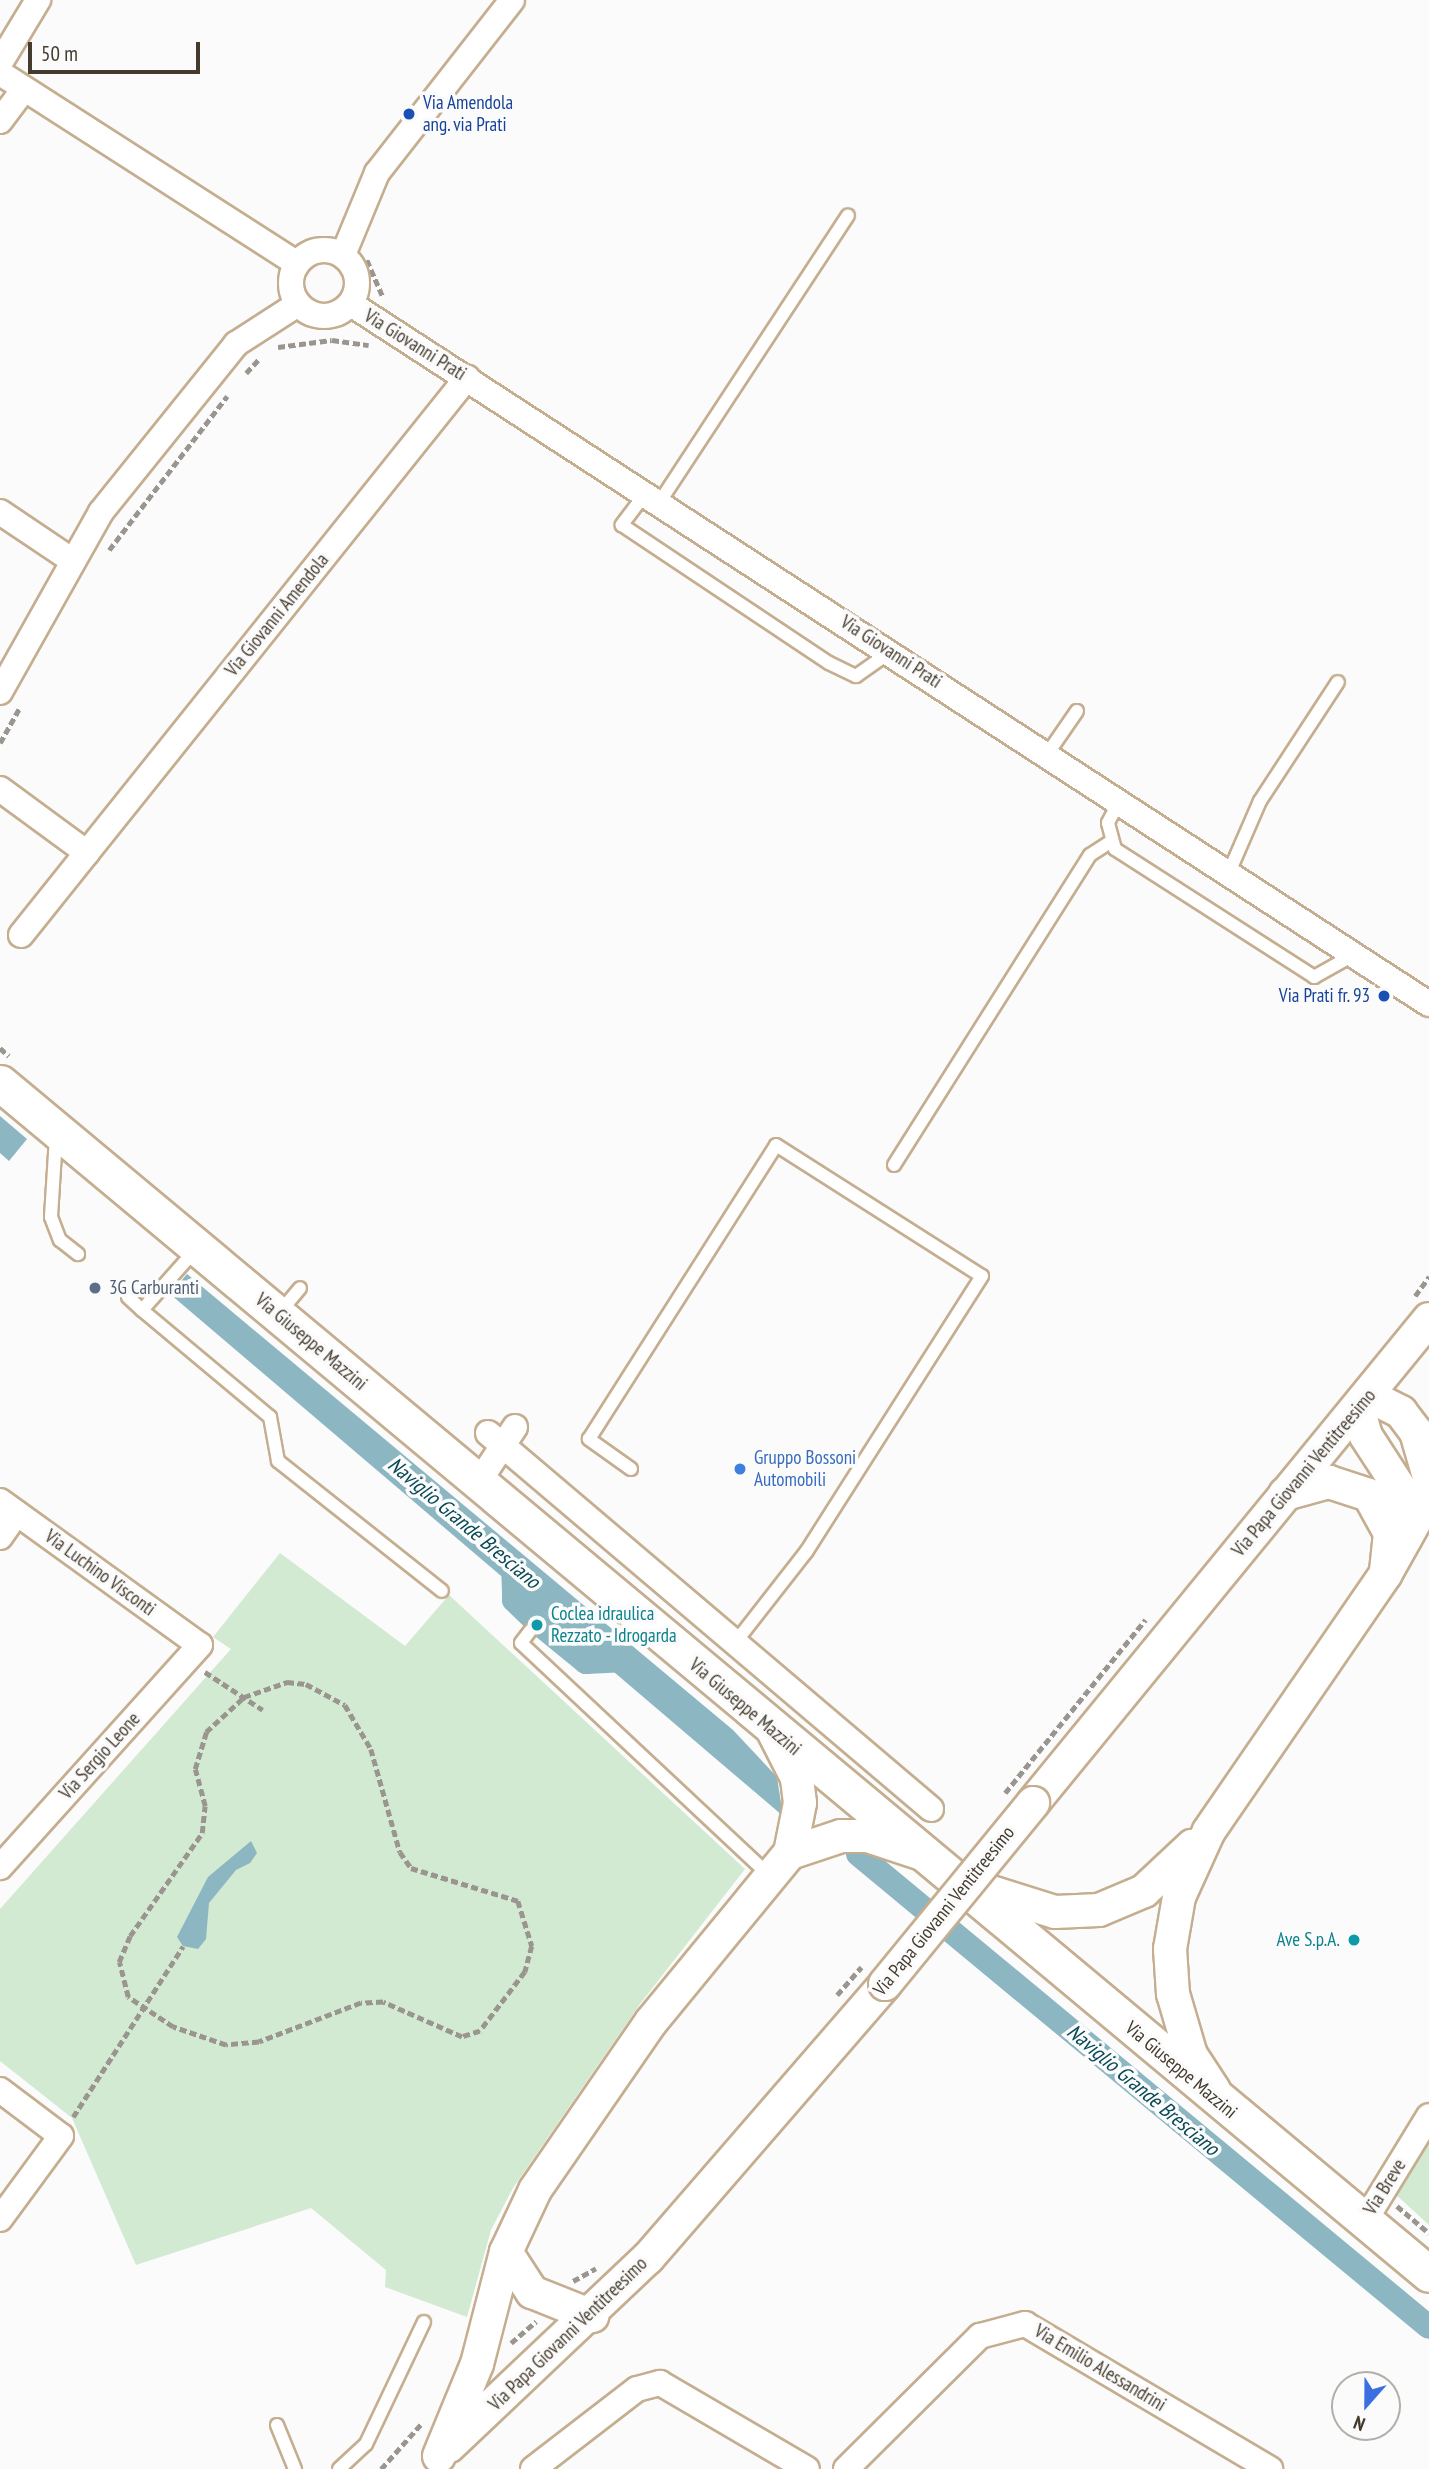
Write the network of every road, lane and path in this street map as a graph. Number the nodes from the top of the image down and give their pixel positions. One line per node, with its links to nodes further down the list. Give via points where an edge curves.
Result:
1 (38, 0): 3 (street)
2 (512, 0): 8 (street, via 377,173)
3 (0, 63)
4 (0, 73): 5 (street)
5 (24, 89): 6 (street); 9 (street)
6 (0, 121)
7 (848, 215): 15 (lane)
8 (355, 255): 9 (street, via 318,250); 10 (path); 12 (street, Via Giovanni Prati, via 358,278)
9 (297, 264): 11 (street, via 291,284)
10 (386, 301)
11 (298, 304): 12 (street, Via Giovanni Prati, via 324,317); 18 (street, via 268,319 227,354)
12 (351, 304): 14 (street, Via Giovanni Prati)
13 (381, 349): 17 (path, via 350,340 289,342 256,362)
14 (467, 378): 15 (street, Via Giovanni Prati); 29 (street, Via Giovanni Amendola)
15 (652, 499): 19 (street, Via Giovanni Prati); 19 (lane, via 622,525 829,663 856,676)
16 (0, 512): 18 (street)
17 (103, 558)
18 (70, 559): 21 (street)
19 (891, 652): 25 (street, Via Giovanni Prati)
20 (1338, 682): 30 (lane, via 1260,801)
21 (0, 692)
22 (26, 696): 24 (path)
23 (1077, 711): 25 (lane)
24 (0, 743)
25 (1048, 754): 27 (street, Via Giovanni Prati)
26 (0, 789): 29 (street)
27 (1120, 800): 28 (lane, via 1108,823); 30 (street, Via Giovanni Prati)
28 (1110, 842): 32 (lane, via 1314,977); 36 (lane, via 1090,855)
29 (87, 852): 31 (street, Via Giovanni Amendola)
30 (1230, 870): 32 (street, Via Giovanni Prati)
31 (21, 935)
32 (1353, 955): 33 (street, Via Giovanni Prati)
33 (1429, 1004)
34 (0, 1083): 35 (main road, Via Giuseppe Mazzini)
35 (56, 1130): 37 (main road, Via Giuseppe Mazzini); 38 (lane, via 51,1217 60,1240)
36 (894, 1166)
37 (198, 1247): 41 (lane); 42 (main road, Via Giuseppe Mazzini)
38 (78, 1254)
39 (300, 1288): 42 (lane)
40 (128, 1297): 41 (lane)
41 (142, 1310): 54 (lane, via 270,1417 278,1461)
42 (278, 1314): 46 (main road, Via Giuseppe Mazzini)
43 (1429, 1319): 44 (street, Via Papa Giovanni Ventitreesimo)
44 (1363, 1401): 47 (street, Via Papa Giovanni Ventitreesimo); 51 (street, via 1366,1436 1405,1496); 51 (street, via 1409,1421 1429,1477 1423,1511)
45 (631, 1469): 56 (lane, via 589,1439 776,1145 982,1276)
46 (478, 1483): 49 (street, via 503,1436); 52 (main road, Via Giuseppe Mazzini)
47 (1284, 1494): 53 (street, via 1329,1482 1369,1495 1390,1533); 68 (street, Via Papa Giovanni Ventitreesimo, bridge, via 1033,1803)
48 (8, 1507): 50 (street); 57 (street, Via Luchino Visconti)
49 (599, 1528): 52 (street); 56 (street)
50 (0, 1537)
51 (1404, 1545): 53 (street)
52 (570, 1560): 60 (main road, Via Giuseppe Mazzini)
53 (1385, 1575): 62 (street)
54 (442, 1591)
55 (530, 1631): 64 (lane, via 520,1643)
56 (735, 1643): 61 (street)
57 (194, 1651): 58 (path); 65 (street, Via Sergio Leone)
58 (244, 1698): 59 (path); 70 (path, via 206,1732 198,1748 202,1833 119,1962 128,1997); 70 (path, via 287,1682 306,1684 345,1705 371,1749 400,1852 411,1868 518,1901 532,1946 525,1972 494,2019 462,2036 383,2002 361,2003 259,2042 226,2045)
59 (263, 1710)
60 (773, 1731): 63 (main road, Via Giuseppe Mazzini); 64 (street, via 797,1778 800,1803)
61 (930, 1809)
62 (1209, 1831): 66 (street, via 1144,1891 1099,1910 1032,1907); 72 (street, via 1179,1897 1170,1962 1188,2045)
63 (921, 1854): 64 (street, via 854,1836); 66 (main road, Via Giuseppe Mazzini)
64 (780, 1864): 78 (street, via 606,2084 535,2190)
65 (0, 1867)
66 (948, 1877): 72 (main road, Via Giuseppe Mazzini)
67 (184, 1946): 70 (path)
68 (875, 1975): 69 (path); 82 (street, Via Papa Giovanni Ventitreesimo)
69 (832, 2001)
70 (141, 2011): 74 (path)
71 (0, 2090): 74 (street)
72 (1226, 2108): 75 (main road, Via Giuseppe Mazzini)
73 (1429, 2116): 75 (street, Via Breve)
74 (61, 2136): 76 (street)
75 (1373, 2207): 77 (path); 80 (main road, Via Giuseppe Mazzini)
76 (0, 2219)
77 (1429, 2233)
78 (506, 2252): 81 (street, via 521,2281); 84 (street)
79 (606, 2263): 81 (path, via 566,2285)
80 (1429, 2274)
81 (551, 2304): 82 (street); 84 (path, via 489,2362)
82 (592, 2316): 87 (street, Via Papa Giovanni Ventitreesimo)
83 (424, 2322): 89 (lane, via 366,2444)
84 (478, 2360): 87 (street)
85 (429, 2412): 90 (path)
86 (277, 2425): 88 (lane)
87 (430, 2462)
88 (295, 2469)
89 (339, 2469)
90 (381, 2469)
91 (533, 2469): 92 (street, via 637,2389 660,2383)
92 (807, 2469)
93 (846, 2469): 94 (street, Via Emilio Alessandrini, via 980,2336 1025,2323)
94 (1270, 2469)

